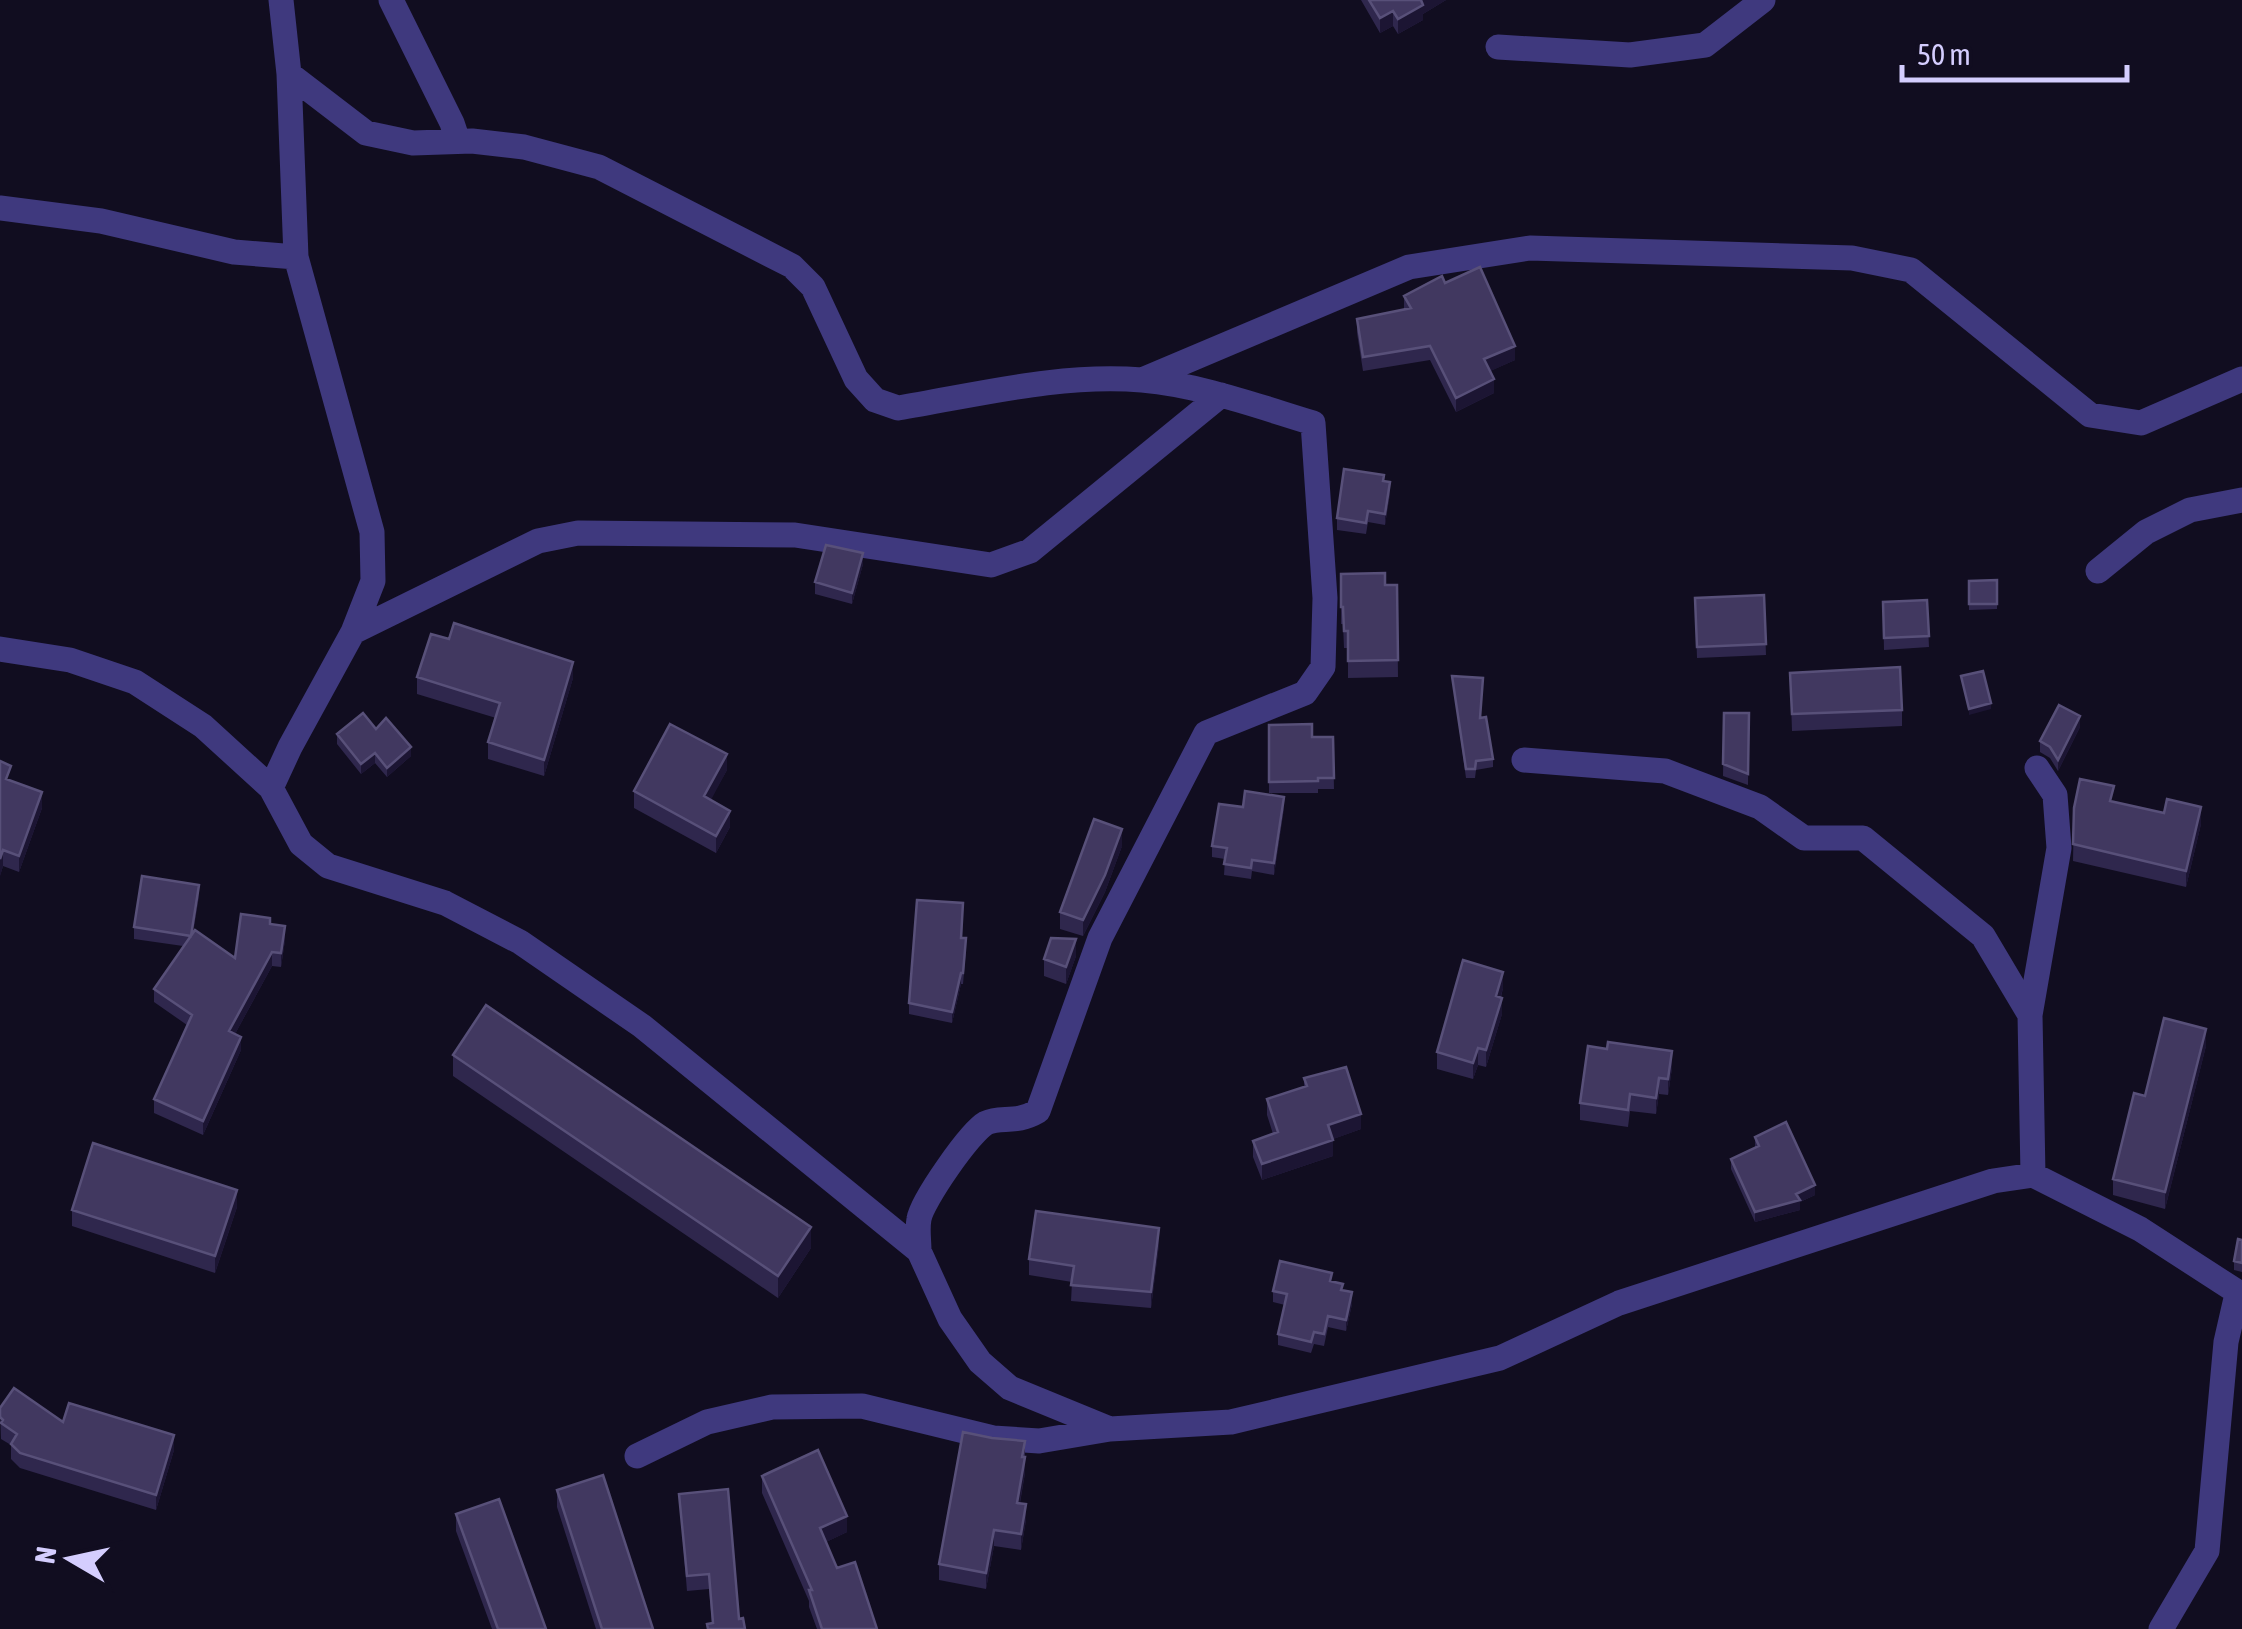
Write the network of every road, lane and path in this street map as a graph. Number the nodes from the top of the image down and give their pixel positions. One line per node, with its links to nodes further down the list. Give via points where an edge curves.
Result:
1 (281, 0): 5 (street)
2 (390, 0): 6 (street)
3 (1763, 0): 4 (street, via 1705,46 1630,55)
4 (1498, 46)
5 (289, 74): 6 (street, via 366,134 413,144); 8 (street)
6 (458, 142): 10 (street, via 524,147 599,167 792,266 812,288 856,379 875,400 898,408 1062,382)
7 (0, 208): 8 (street, via 101,221 234,252)
8 (296, 257): 14 (street, via 372,532 373,582)
9 (2242, 379): 10 (street, via 2140,423 2090,414 1911,270 1852,258 1530,248 1409,267)
10 (1142, 380): 11 (street)
11 (1221, 394): 14 (street, via 1030,551 991,565 794,535 578,532 538,541); 21 (street, via 1313,423 1323,667 1304,693 1206,733 1100,938 1038,1110 1022,1120 989,1122 976,1132 930,1192 919,1218)
12 (2242, 500): 13 (street, via 2190,510 2146,532)
13 (2098, 571)
14 (353, 632): 18 (street)
15 (0, 649): 18 (street, via 70,660 135,682 202,726)
16 (1524, 760): 19 (street, via 1665,771 1760,807 1804,838 1863,838 1982,936)
17 (2037, 768): 19 (street, via 2055,796 2059,848)
18 (271, 788): 21 (street, via 300,844 328,866 445,903 520,942 642,1026)
19 (2030, 1014): 20 (street)
20 (2032, 1175): 22 (street, via 2140,1228); 23 (street, via 1993,1180 1619,1302 1500,1358 1231,1422)
21 (919, 1251): 23 (street, via 950,1319 980,1362 1010,1388)
22 (2240, 1295): 25 (street, via 2226,1342 2208,1551)
23 (1110, 1428): 24 (street, via 1039,1442 992,1438 862,1406 772,1407 707,1422)
24 (636, 1456)
25 (2161, 1629)

